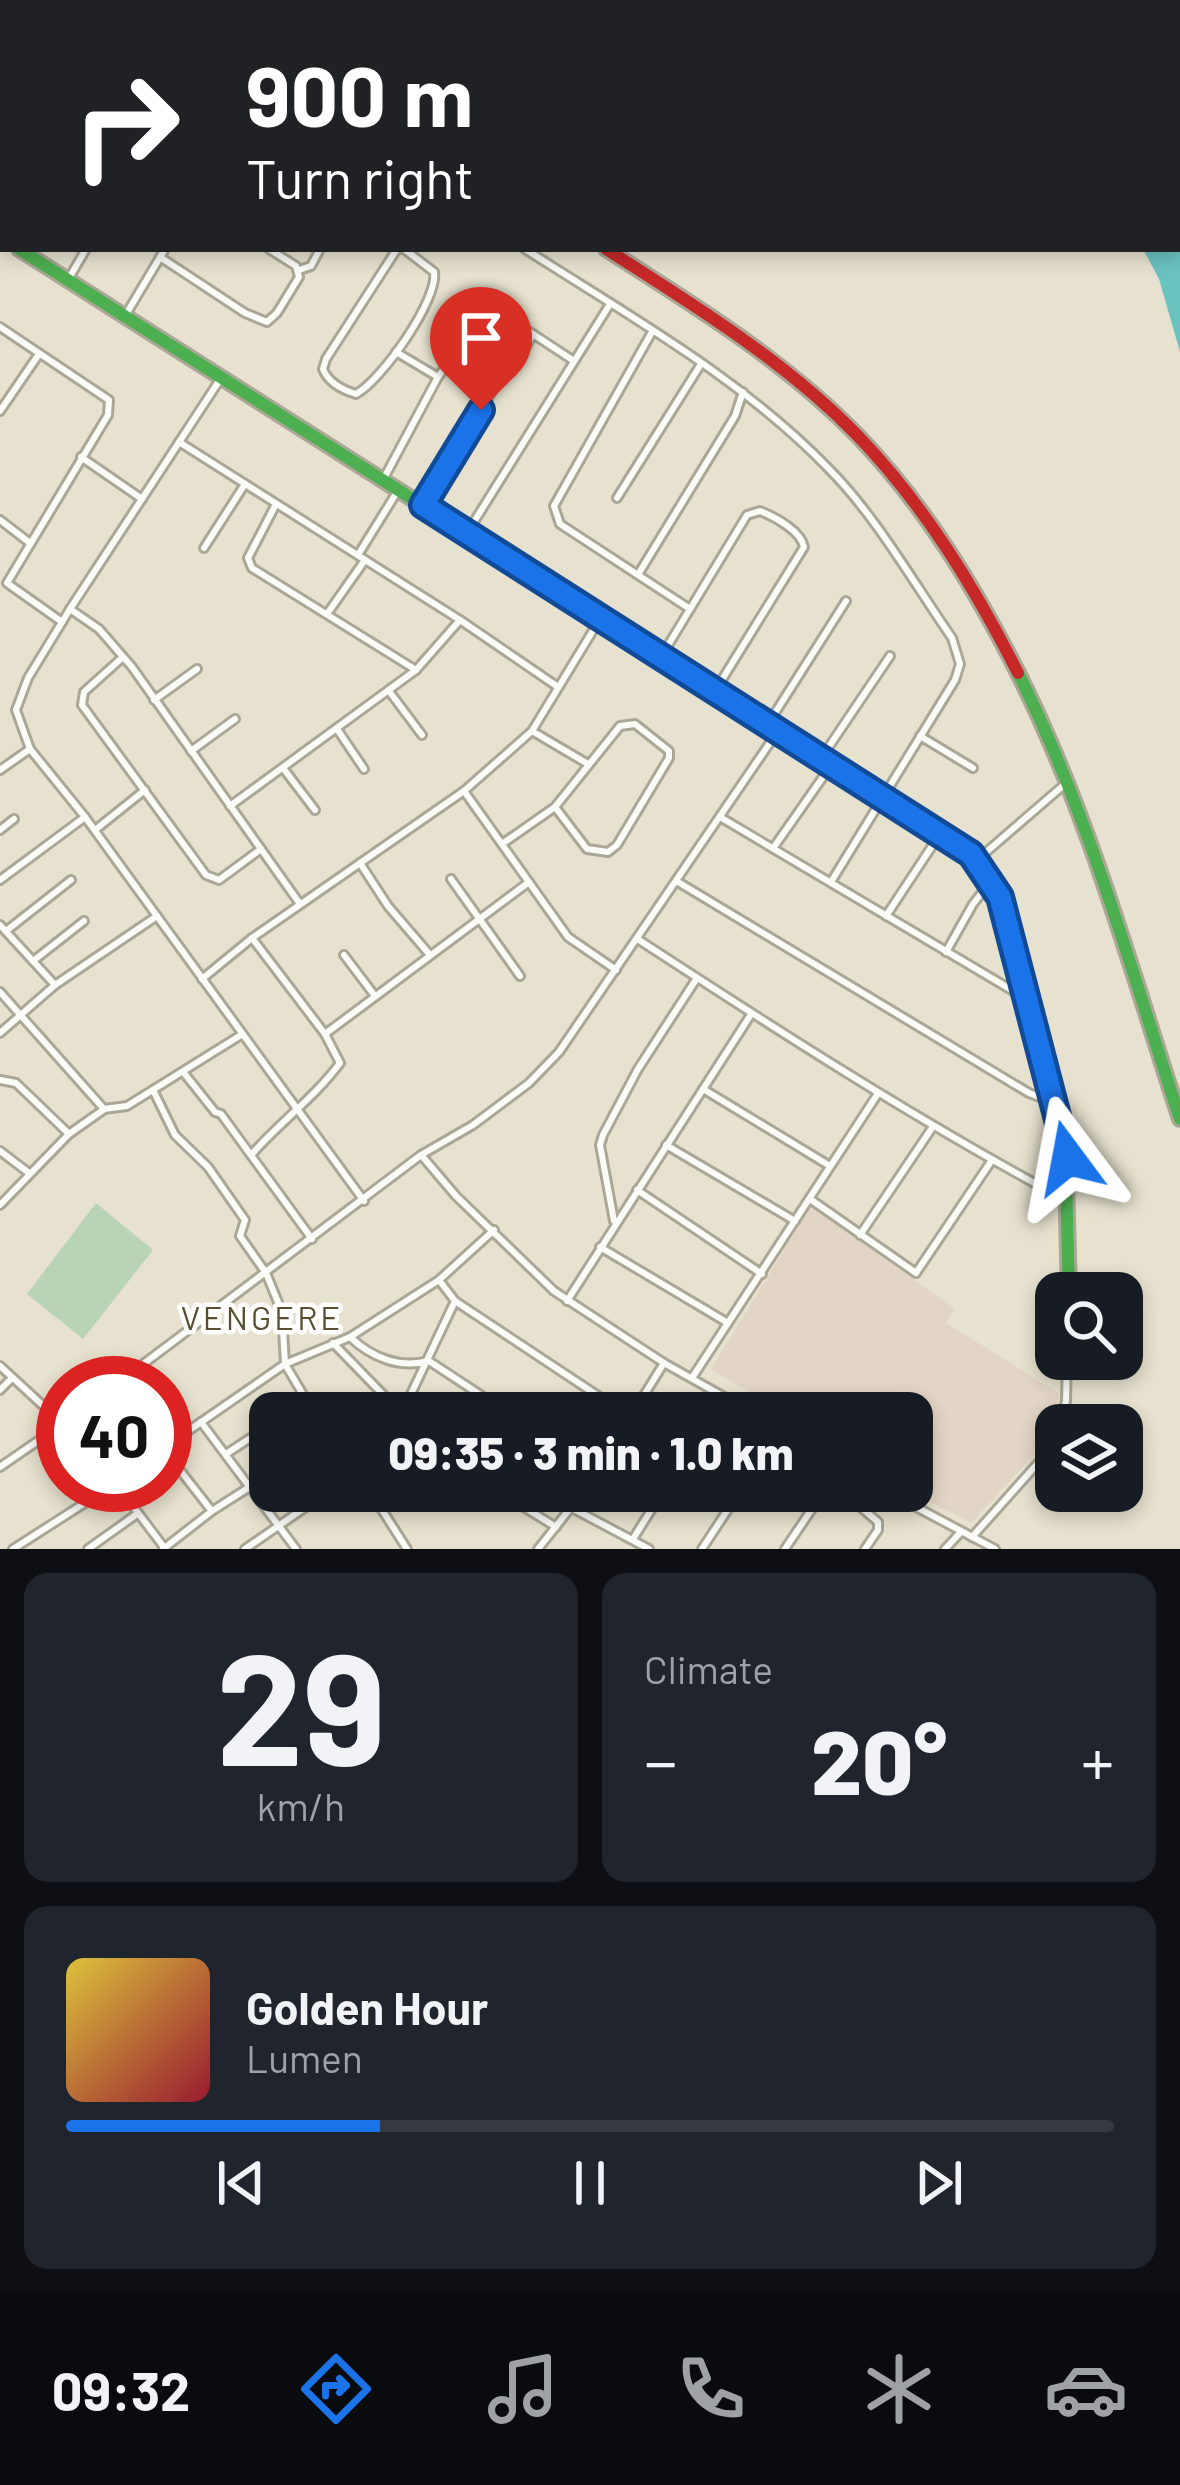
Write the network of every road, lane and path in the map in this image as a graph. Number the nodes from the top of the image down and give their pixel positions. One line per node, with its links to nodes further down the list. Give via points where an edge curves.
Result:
1 (24, 252): 11 (street)
2 (84, 252): 11 (street)
3 (272, 252): 10 (street)
4 (318, 252): 10 (street)
5 (399, 252): 17 (street, via 323,369 356,394)
6 (405, 252): 17 (street, via 434,272 435,288)
7 (530, 252): 12 (street)
8 (611, 252): 72 (street, via 791,378 884,463 973,584 1024,678)
9 (162, 253): 10 (street, via 267,322); 13 (street)
10 (299, 270)
11 (68, 280): 13 (street)
12 (610, 304): 15 (street); 19 (street)
13 (124, 316): 22 (street)
14 (0, 327): 18 (street)
15 (652, 331): 20 (street); 39 (street, via 554,506 560,524)
16 (533, 334): 19 (street); 21 (street, via 491,311); 33 (street)
17 (396, 352): 21 (street)
18 (39, 354): 24 (street); 26 (street, via 110,400 109,416)
19 (574, 361): 35 (street)
20 (701, 363): 23 (street); 30 (street)
21 (438, 377): 27 (street)
22 (221, 379): 25 (street); 27 (street)
23 (743, 392): 39 (street); 63 (street, via 831,470 952,638 956,680)
24 (0, 411)
25 (178, 442): 28 (street); 31 (street)
26 (81, 457): 31 (street); 36 (street)
27 (383, 480): 29 (street)
28 (244, 484): 32 (street); 37 (street)
29 (397, 492): 33 (street); 38 (street)
30 (617, 498)
31 (142, 499): 43 (street)
32 (276, 504): 38 (street); 45 (street, via 250,563)
33 (423, 505): 35 (street)
34 (0, 520): 36 (street)
35 (467, 533): 46 (street)
36 (30, 543): 40 (street)
37 (204, 548)
38 (362, 558): 45 (street); 47 (street)
39 (639, 573): 44 (street)
40 (7, 583): 41 (street); 48 (street)
41 (0, 592)
42 (846, 601): 59 (street)
43 (70, 609): 48 (street); 50 (street)
44 (690, 609): 51 (street); 56 (street, via 747,515 768,514 801,537 802,555)
45 (327, 614): 53 (street)
46 (600, 619): 51 (street); 54 (street)
47 (460, 620): 53 (street); 54 (street)
48 (62, 622): 64 (street, via 16,710)
49 (890, 656): 66 (street)
50 (123, 658): 57 (street); 73 (street, via 84,692 82,705)
51 (660, 658): 56 (street)
52 (197, 669): 57 (street)
53 (416, 670): 55 (street)
54 (558, 687): 61 (street)
55 (389, 691): 60 (street); 62 (street)
56 (715, 691): 59 (street)
57 (154, 700): 65 (street)
58 (236, 719): 65 (street)
59 (773, 728): 66 (street); 80 (street)
60 (337, 729): 68 (street); 70 (street)
61 (532, 731): 67 (street); 74 (street)
62 (422, 735)
63 (920, 736): 69 (street); 75 (street)
64 (29, 749): 71 (street); 79 (street)
65 (190, 751): 76 (street)
66 (827, 761): 75 (street); 86 (street)
67 (588, 764): 77 (street); 77 (street, via 626,723 669,751 608,852 587,849)
68 (283, 768): 76 (street); 78 (street)
69 (973, 768)
70 (364, 769)
71 (0, 770)
72 (1065, 784): 88 (street); 130 (street)
73 (145, 790): 83 (street); 87 (street, via 211,878)
74 (464, 790): 85 (street); 89 (street)
75 (882, 795): 84 (street); 95 (street)
76 (230, 806): 87 (street)
77 (555, 807): 85 (street)
78 (315, 810)
79 (86, 817): 83 (street); 91 (street)
80 (720, 817): 86 (street); 94 (street)
81 (14, 819): 82 (street)
82 (0, 830)
83 (95, 830): 98 (street)
84 (940, 834): 88 (street); 99 (street)
85 (502, 844): 96 (street)
86 (774, 847): 95 (street)
87 (261, 849): 97 (street)
88 (977, 860): 93 (street)
89 (360, 863): 97 (street); 107 (street)
90 (451, 879): 100 (street)
91 (0, 880)
92 (71, 880): 102 (street)
93 (992, 880): 105 (street); 116 (street)
94 (678, 882): 104 (street); 127 (street)
95 (831, 882): 99 (street)
96 (530, 883): 100 (street); 109 (street, via 568,937)
97 (300, 904): 103 (street)
98 (157, 916): 112 (street); 113 (street)
99 (886, 916): 105 (street)
100 (479, 920): 107 (street); 110 (street)
101 (84, 921): 108 (street)
102 (3, 928): 108 (street)
103 (253, 938): 112 (street); 120 (street)
104 (639, 940): 109 (street); 111 (street)
105 (946, 952): 116 (street)
106 (344, 956): 115 (street)
107 (431, 956): 115 (street)
108 (33, 961): 113 (street)
109 (616, 970): 136 (street, via 529,1083)
110 (520, 976)
111 (697, 978): 117 (street); 146 (street, via 603,1136)
112 (202, 979): 121 (street)
113 (56, 985): 118 (street)
114 (0, 992): 118 (street)
115 (376, 997): 120 (street)
116 (1025, 998): 127 (street)
117 (750, 1015): 124 (street); 126 (street)
118 (22, 1016): 119 (street); 129 (street)
119 (0, 1033)
120 (325, 1034): 128 (street, via 340,1063)
121 (241, 1035): 122 (street); 128 (street)
122 (184, 1073): 125 (street); 135 (street)
123 (0, 1080): 132 (street, via 16,1083)
124 (703, 1089): 133 (street); 138 (street)
125 (153, 1090): 129 (street); 152 (street, via 175,1135 244,1220 240,1236)
126 (877, 1095): 131 (street); 138 (street)
127 (1055, 1103): 140 (street)
128 (295, 1107): 135 (street); 143 (street)
129 (104, 1109): 132 (street)
130 (1180, 1119)
131 (932, 1128): 137 (street); 148 (street)
132 (69, 1134): 139 (street)
133 (667, 1145): 141 (street); 145 (street)
134 (0, 1151): 139 (street)
135 (252, 1154): 149 (street)
136 (421, 1155): 143 (street); 147 (street)
137 (992, 1160): 140 (street, via 1049,1191); 148 (street, via 919,1272)
138 (830, 1166): 142 (street)
139 (29, 1173): 144 (street)
140 (1066, 1189): 151 (street)
141 (637, 1190): 146 (street); 153 (street)
142 (809, 1199): 145 (street); 148 (street)
143 (364, 1201): 149 (street)
144 (0, 1205)
145 (795, 1221): 153 (street)
146 (614, 1225): 150 (street)
147 (494, 1230): 154 (street); 156 (street)
148 (860, 1235)
149 (312, 1239): 152 (street)
150 (600, 1247): 156 (street); 157 (street)
151 (1068, 1272)
152 (266, 1273): 160 (street); 163 (street, via 281,1312)
153 (762, 1274): 157 (street)
154 (439, 1280): 155 (street); 158 (street)
155 (455, 1301): 161 (street); 172 (street)
156 (567, 1301): 162 (street)
157 (728, 1323): 166 (street)
158 (350, 1337): 159 (street); 161 (street, via 384,1360)
159 (333, 1343): 163 (street); 169 (street)
160 (154, 1356)
161 (429, 1361): 170 (street); 171 (street)
162 (664, 1363): 166 (street); 173 (street)
163 (285, 1364): 168 (street); 176 (street)
164 (0, 1366): 165 (street)
165 (12, 1378): 167 (street); 175 (street)
166 (692, 1378): 174 (street)
167 (0, 1390)
168 (300, 1392)
169 (381, 1392)
170 (412, 1392)
171 (476, 1392)
172 (596, 1392)
173 (643, 1392)
174 (715, 1392)
175 (36, 1400)
176 (200, 1421): 177 (street); 180 (street)
177 (192, 1427)
178 (249, 1439): 180 (street)
179 (36, 1442): 182 (street)
180 (226, 1454): 184 (street)
181 (1035, 1466): 203 (street)
182 (0, 1467)
183 (192, 1484): 186 (street)
184 (249, 1487)
185 (249, 1489): 186 (street)
186 (212, 1510): 206 (street)
187 (74, 1512): 205 (street)
188 (268, 1512): 200 (street)
189 (298, 1512): 200 (street)
190 (383, 1512): 210 (street)
191 (532, 1512): 201 (street)
192 (569, 1512): 201 (street)
193 (580, 1512): 204 (street)
194 (650, 1512): 204 (street)
195 (726, 1512): 213 (street)
196 (810, 1512): 214 (street)
197 (866, 1512): 215 (street, via 878,1530)
198 (923, 1512): 202 (street)
199 (137, 1514): 206 (street); 207 (street)
200 (278, 1526): 208 (street); 209 (street)
201 (556, 1527): 211 (street)
202 (960, 1533): 203 (street); 216 (street)
203 (972, 1537): 217 (street)
204 (633, 1539): 212 (street)
205 (20, 1547)
206 (164, 1548)
207 (88, 1549)
208 (245, 1549)
209 (296, 1549)
210 (407, 1549)
211 (538, 1549)
212 (649, 1549)
213 (702, 1549)
214 (785, 1549)
215 (866, 1549)
216 (945, 1549)
217 (995, 1549)

